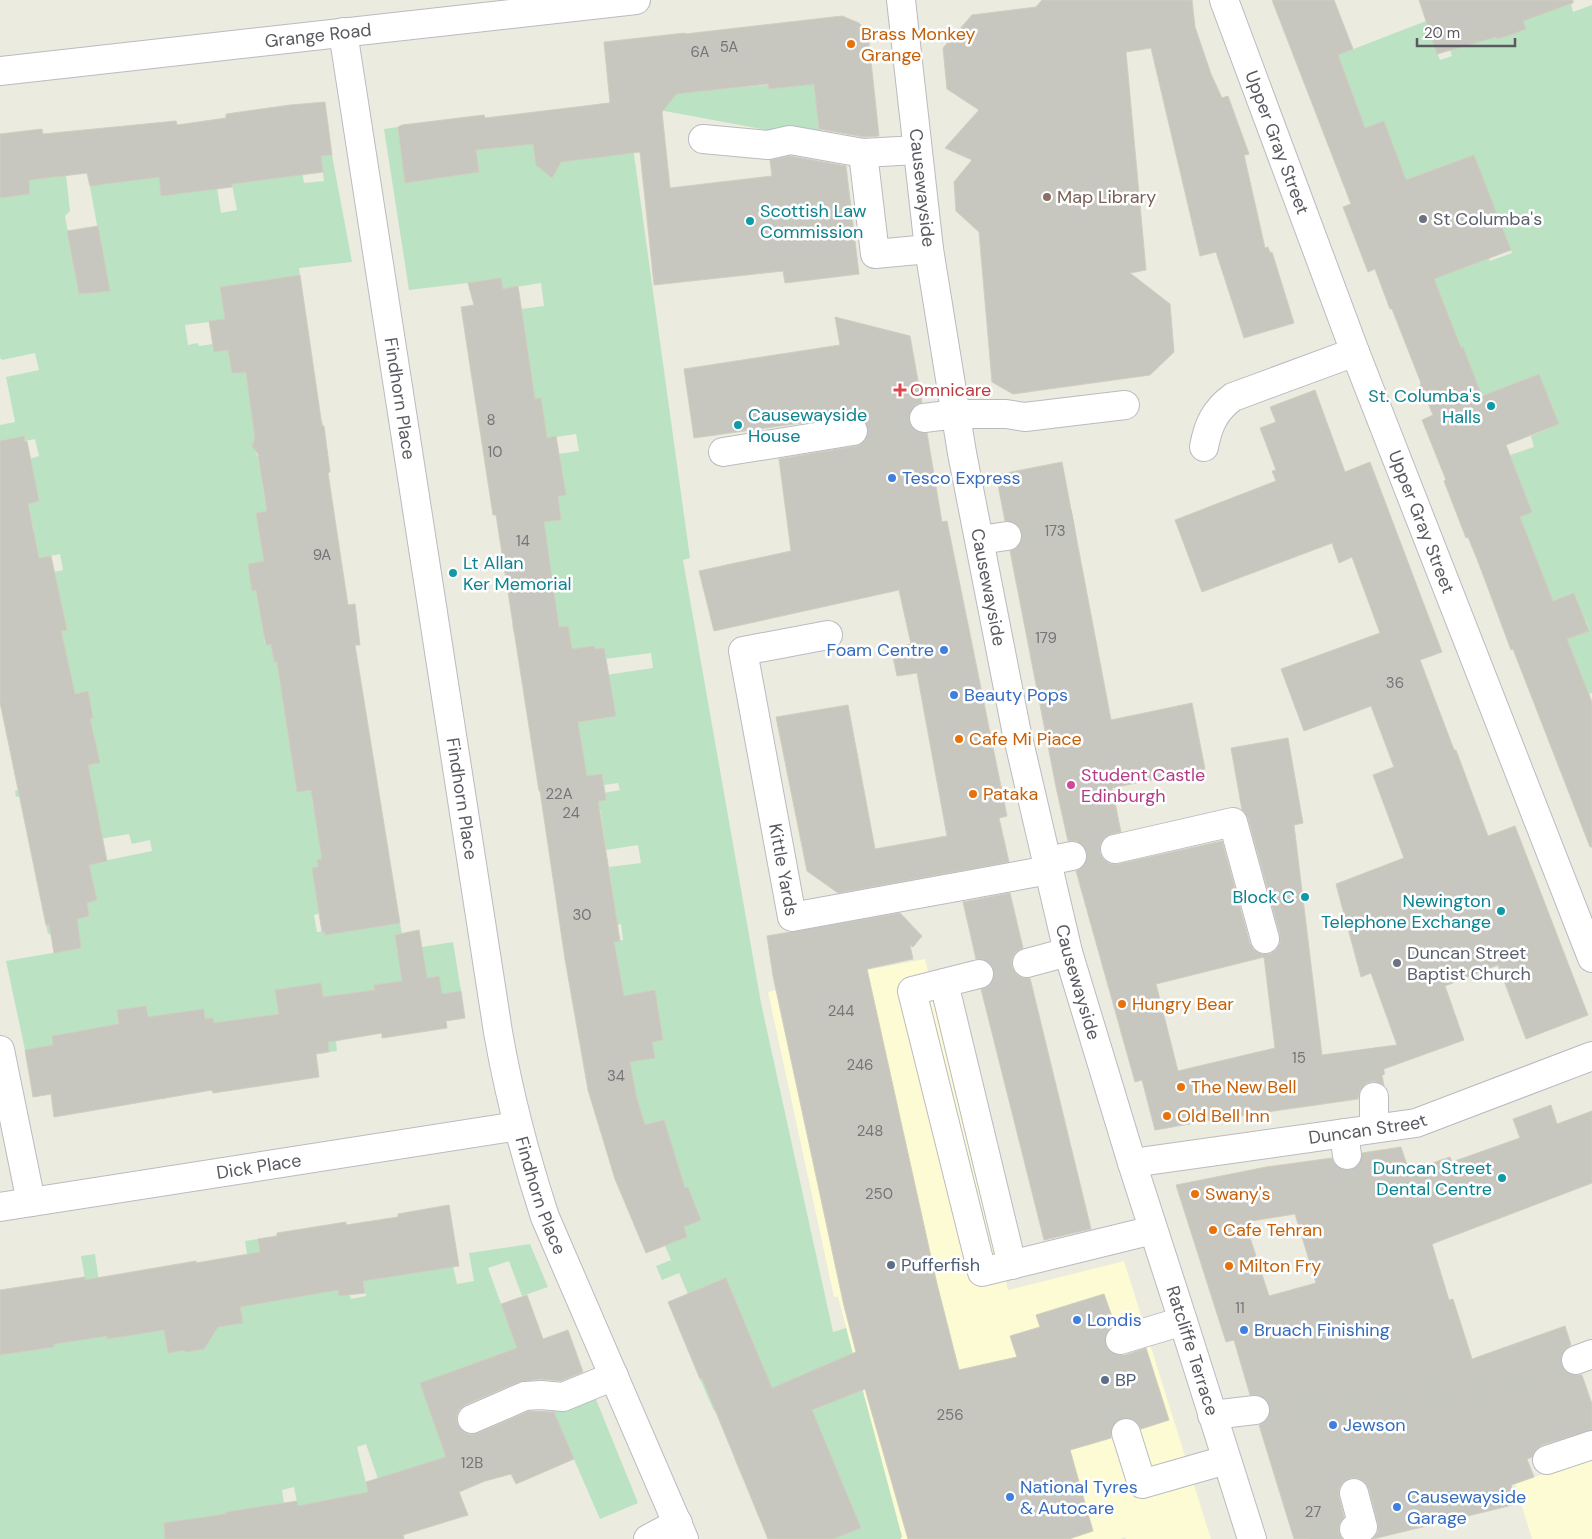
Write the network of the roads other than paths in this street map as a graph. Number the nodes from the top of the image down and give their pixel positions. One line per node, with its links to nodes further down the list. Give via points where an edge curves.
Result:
1 (636, 0): 4 (street, Grange Road)
2 (901, 0): 7 (street, Causewayside)
3 (1224, 0): 10 (street, Upper Gray Street)
4 (343, 32): 5 (street, Grange Road); 30 (street, Findhorn Place, via 498,1032)
5 (0, 72)
6 (702, 139): 8 (street, via 768,144 790,140)
7 (917, 150): 8 (street); 9 (street, Causewayside)
8 (863, 154): 9 (street, via 875,254)
9 (929, 249): 12 (street, Causewayside)
10 (1355, 352): 15 (street, via 1233,397 1214,417); 24 (street, Upper Gray Street)
11 (1125, 405): 12 (street, via 1025,417)
12 (956, 414): 13 (street); 18 (street, Causewayside)
13 (924, 418)
14 (852, 431): 16 (street)
15 (1204, 447)
16 (723, 452)
17 (1007, 536): 18 (street)
18 (980, 540): 21 (street, Causewayside, via 1016,729)
19 (828, 635): 21 (street, Kittle Yards, via 743,651 792,917)
20 (1115, 848): 22 (street, via 1233,822)
21 (1056, 862): 23 (street, Causewayside)
22 (1265, 939)
23 (1068, 952): 25 (street); 32 (street, Causewayside)
24 (1592, 958)
25 (1026, 963)
26 (979, 974): 35 (street, via 912,991 982,1272)
27 (0, 1050): 33 (street)
28 (1592, 1056): 31 (street, Duncan Street, via 1416,1123)
29 (1374, 1097): 31 (street)
30 (518, 1126): 33 (street, Dick Place); 38 (street, Findhorn Place, via 545,1217)
31 (1374, 1128): 32 (street, Duncan Street, via 1345,1144)
32 (1132, 1163): 35 (street, Ratcliffe Terrace)
33 (31, 1202): 34 (street, Dick Place)
34 (0, 1207)
35 (1153, 1230): 36 (street, Ratcliffe Terrace)
36 (1183, 1320): 37 (street); 40 (street, Ratcliffe Terrace)
37 (1120, 1340)
38 (614, 1376): 41 (street, via 563,1396 525,1396); 48 (street, Findhorn Place)
39 (1255, 1410): 40 (street)
40 (1212, 1415): 44 (street, Ratcliffe Terrace)
41 (472, 1419)
42 (1126, 1433): 44 (street, via 1142,1484)
43 (1592, 1445): 45 (street)
44 (1226, 1460): 50 (street, Ratcliffe Terrace)
45 (1547, 1460)
46 (1354, 1493): 47 (street, via 1363,1528)
47 (1354, 1529)
48 (681, 1531): 49 (street)
49 (648, 1539)
50 (1252, 1539)

